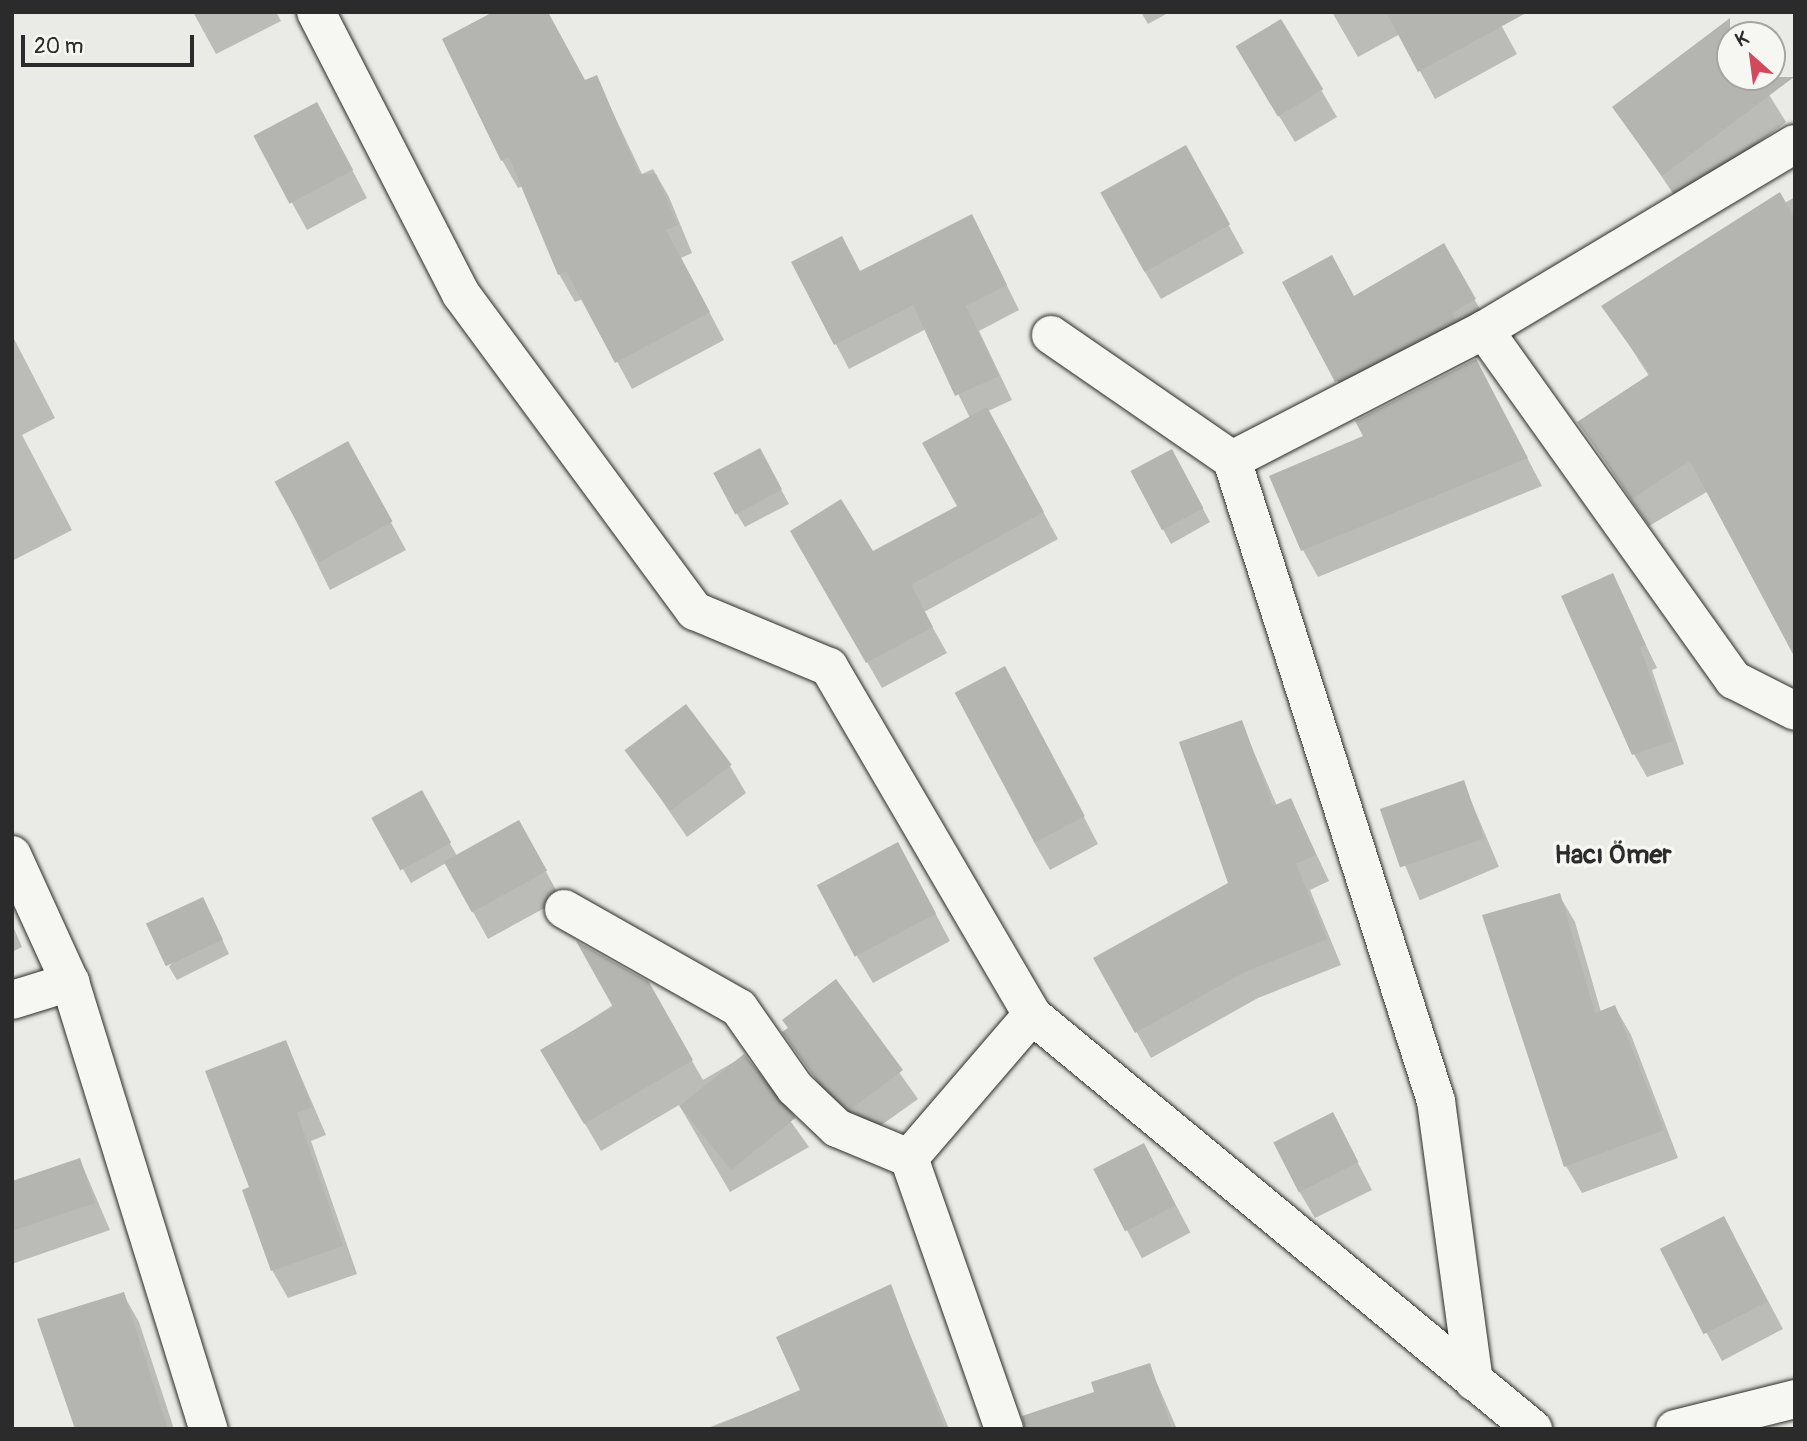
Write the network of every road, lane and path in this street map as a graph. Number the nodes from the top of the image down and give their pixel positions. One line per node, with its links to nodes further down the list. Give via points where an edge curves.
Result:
1 (316, 12): 11 (street, via 461,294 695,611 829,667)
2 (1795, 144): 3 (street)
3 (1484, 330): 5 (street); 6 (street, via 1734,680)
4 (1051, 335): 5 (street)
5 (1232, 460): 13 (street, via 1436,1101)
6 (1795, 711)
7 (12, 855): 9 (street)
8 (564, 909): 12 (street, via 739,1008 794,1088 838,1128)
9 (70, 982): 10 (street); 15 (street)
10 (12, 1000)
11 (1032, 1015): 12 (street); 13 (street)
12 (909, 1158): 16 (street)
13 (1474, 1381): 17 (street)
14 (1795, 1399): 18 (street)
15 (208, 1429)
16 (1004, 1429)
17 (1533, 1429)
18 (1675, 1429)

